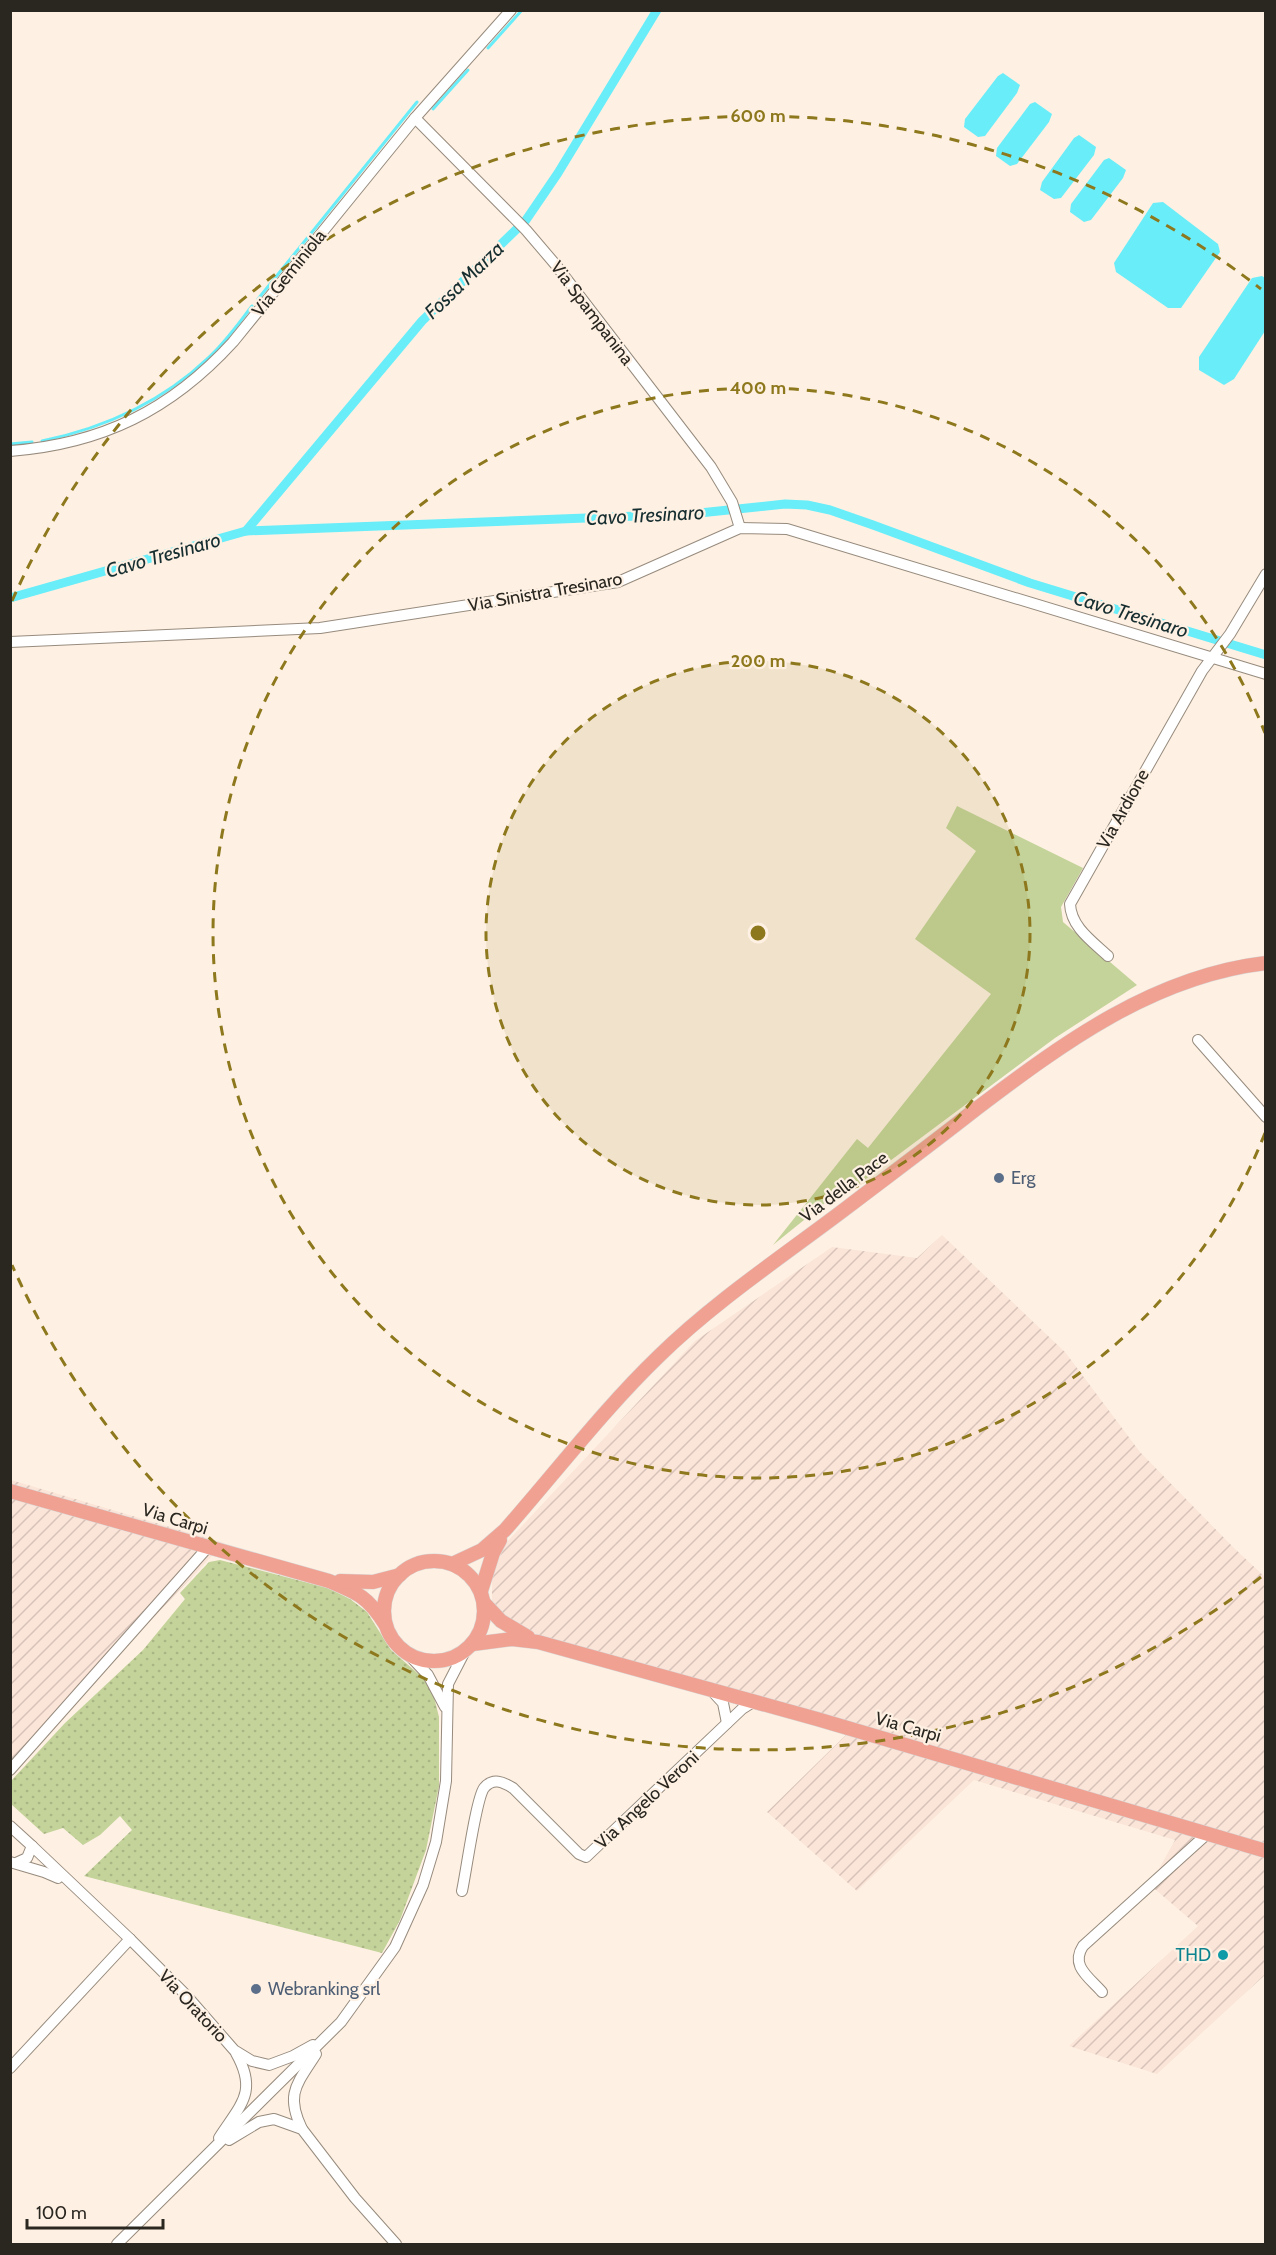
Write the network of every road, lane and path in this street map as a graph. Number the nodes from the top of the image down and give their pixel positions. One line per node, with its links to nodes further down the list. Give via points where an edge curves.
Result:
1 (511, 10): 2 (street, Via Geminiola)
2 (415, 118): 3 (street, Via Geminiola, via 201,376 168,400 117,427 74,442); 4 (street, Via Spampanina, via 555,264 711,467 732,502)
3 (10, 451)
4 (741, 528): 6 (street, Via Sinistra Tresinaro, via 618,582 595,586 320,628); 7 (street, Via Sinistra Tresinaro, via 787,529)
5 (1266, 574): 7 (street, Via Ardione)
6 (10, 642)
7 (1213, 656): 8 (street, Via Sinistra Tresinaro); 9 (street, Via Ardione, via 1070,904 1075,923)
8 (1266, 674)
9 (1108, 956)
10 (1266, 963): 16 (main road, Via della Pace, via 1217,971 1148,996 1084,1032 1011,1083 684,1332 633,1382)
11 (1198, 1040): 12 (street)
12 (1266, 1117)
13 (10, 1491): 14 (main road, Via Carpi)
14 (26, 1495): 15 (street); 17 (main road, Via Carpi)
15 (10, 1496)
16 (506, 1530): 18 (main road, Via della Pace, via 482,1550); 21 (main road, Via della Pace, via 493,1553)
17 (208, 1547): 20 (main road, Via Carpi); 30 (street)
18 (453, 1564): 19 (main road, Via Carpi, via 425,1562); 21 (main road, Via Carpi, via 470,1575)
19 (400, 1575): 20 (main road, Via Carpi, via 373,1582); 22 (main road, via 386,1597)
20 (329, 1581): 22 (main road, Via Carpi, via 362,1595)
21 (483, 1597): 23 (main road, Via Carpi, via 501,1622); 24 (main road, via 483,1625)
22 (385, 1624): 25 (main road, Via Carpi, via 390,1637)
23 (538, 1642): 24 (main road, Via Carpi, via 512,1639); 26 (main road, Via Carpi)
24 (469, 1648): 25 (main road, Via Carpi, via 443,1661); 28 (street, via 448,1684)
25 (410, 1656): 28 (street, via 429,1675)
26 (711, 1691): 27 (main road, Via Carpi); 29 (street, via 723,1703)
27 (753, 1702): 29 (street, Via Angelo Veroni); 32 (main road, Via Carpi)
28 (447, 1712): 40 (street, via 444,1801 423,1885 395,1947 355,2005)
29 (727, 1723): 37 (street, Via Angelo Veroni, via 586,1857 513,1788 501,1780 494,1781 484,1789 478,1807)
30 (13, 1767)
31 (10, 1826): 33 (street, Via Oratorio)
32 (1207, 1834): 34 (main road, Via Carpi); 39 (street, via 1083,1946 1078,1965)
33 (32, 1846): 35 (street, Via Oratorio, via 27,1858); 36 (street, Via Oratorio)
34 (1266, 1851)
35 (13, 1863): 36 (street, Via Oratorio, via 45,1872)
36 (79, 1891): 38 (street, Via Oratorio)
37 (462, 1891)
38 (130, 1939): 41 (street, Via Oratorio); 42 (street)
39 (1102, 1992)
40 (326, 2037): 41 (street, Via Oratorio, via 269,2065 252,2061); 43 (street, via 293,2097 295,2116); 44 (street)
41 (234, 2050): 44 (street, via 248,2086)
42 (10, 2068)
43 (302, 2129): 44 (street, via 280,2120 266,2120); 46 (street)
44 (209, 2154): 45 (street)
45 (117, 2244)
46 (396, 2244)

